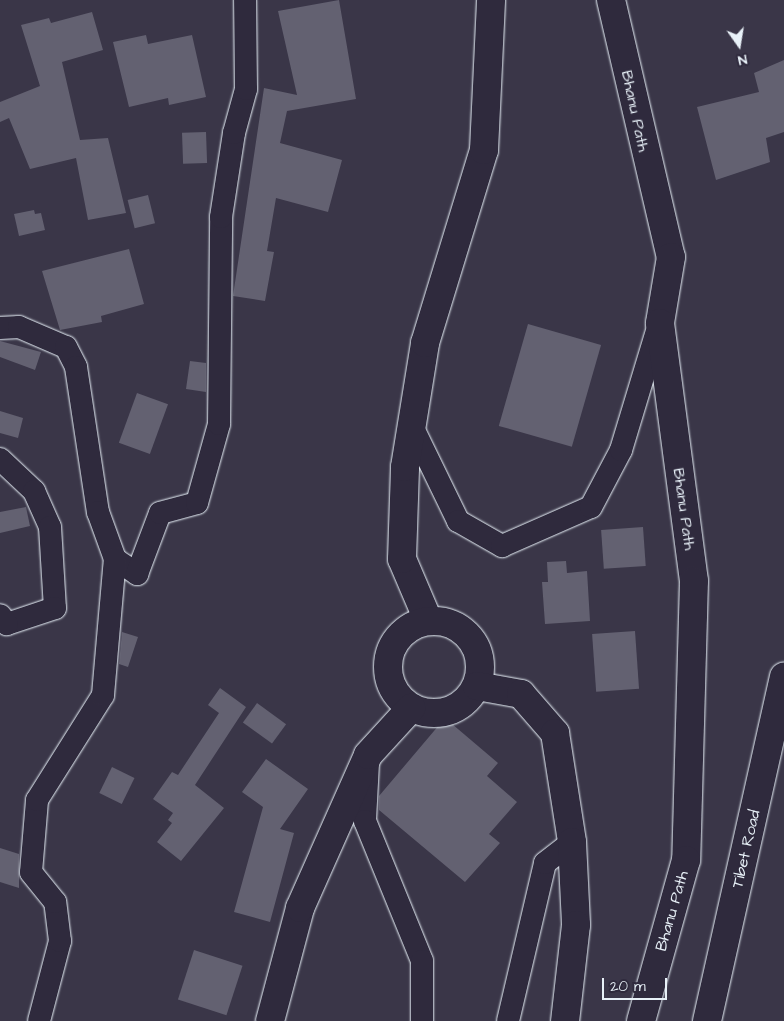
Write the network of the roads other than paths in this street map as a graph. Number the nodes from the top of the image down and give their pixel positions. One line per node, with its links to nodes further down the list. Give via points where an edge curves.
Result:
1 (245, 0): 8 (street, via 246,89 234,133 222,216 219,424 197,503 160,513 137,574)
2 (491, 0): 6 (street, via 484,150 425,343)
3 (611, 0): 4 (street, Bhanu Path, via 671,257)
4 (660, 323): 6 (street, via 621,450 591,507 502,546 458,522); 21 (street, Bhanu Path, via 694,581 686,860)
5 (0, 328): 8 (street, via 18,327 66,347 76,367 98,512)
6 (411, 424): 10 (street, via 402,559)
7 (0, 459): 9 (street, via 34,491 50,527 55,608 7,624)
8 (115, 559): 16 (street, via 103,695 37,800 31,872 55,902 60,941)
9 (0, 615)
10 (428, 620): 12 (street, via 453,626 472,640 480,665); 13 (street, via 395,639 388,658 389,677)
11 (784, 676): 22 (street, Tibet Road)
12 (477, 686): 13 (street, via 449,712); 15 (street, via 521,694 555,733)
13 (410, 708): 14 (street)
14 (368, 755): 17 (street, via 300,908); 18 (street, via 365,821 422,961)
15 (572, 842): 19 (street, via 545,863); 20 (street, via 576,925)
16 (39, 1021)
17 (270, 1021)
18 (422, 1021)
19 (508, 1021)
20 (565, 1021)
21 (641, 1021)
22 (707, 1021)

